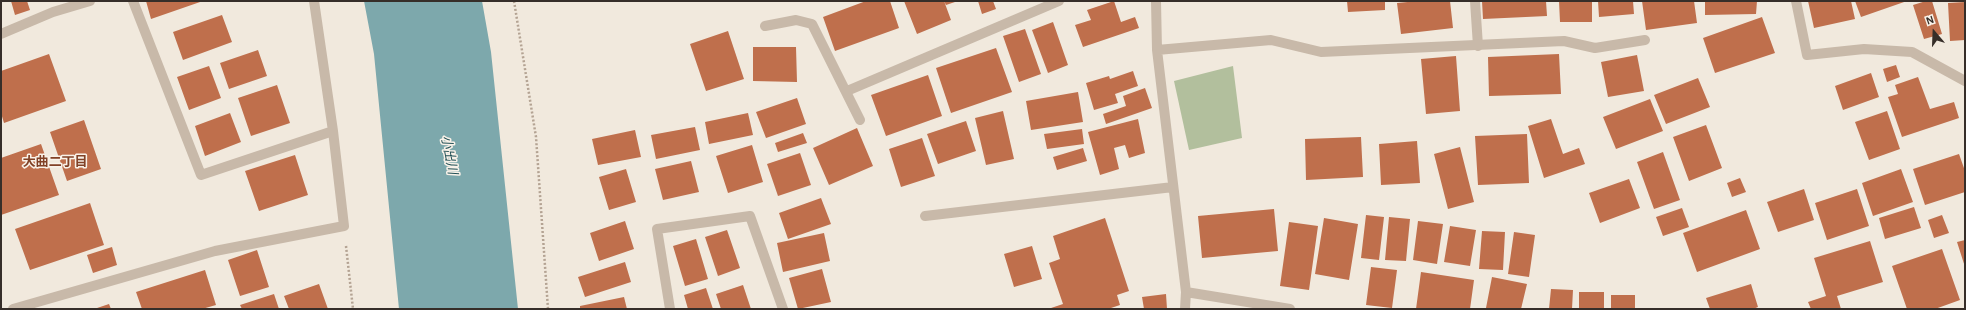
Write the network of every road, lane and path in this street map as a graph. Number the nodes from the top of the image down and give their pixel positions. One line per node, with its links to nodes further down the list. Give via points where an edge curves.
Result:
1 (90, 1): 10 (street, via 53,12)
2 (133, 1): 17 (street, via 201,175)
3 (314, 1): 17 (street)
4 (514, 1): 24 (path, via 536,138)
5 (1059, 1): 15 (street)
6 (1156, 1): 13 (street)
7 (1475, 1): 12 (street)
8 (1796, 1): 14 (street, via 1807,55 1864,49 1912,52)
9 (765, 26): 15 (street, via 796,20 812,24)
10 (1, 34)
11 (1645, 40): 12 (street, via 1595,48 1564,41)
12 (1478, 46): 13 (street, via 1321,52 1271,40)
13 (1157, 50): 18 (street)
14 (1965, 82)
15 (847, 92): 16 (street)
16 (860, 120)
17 (333, 131): 20 (street)
18 (1174, 187): 19 (street); 21 (street)
19 (925, 216)
20 (344, 226): 22 (street, via 215,251); 23 (path)
21 (1186, 292): 27 (street); 28 (street)
22 (13, 309)
23 (353, 309)
24 (548, 309)
25 (670, 309): 26 (street, via 657,230 750,216)
26 (783, 309)
27 (1185, 309)
28 (1290, 309)

